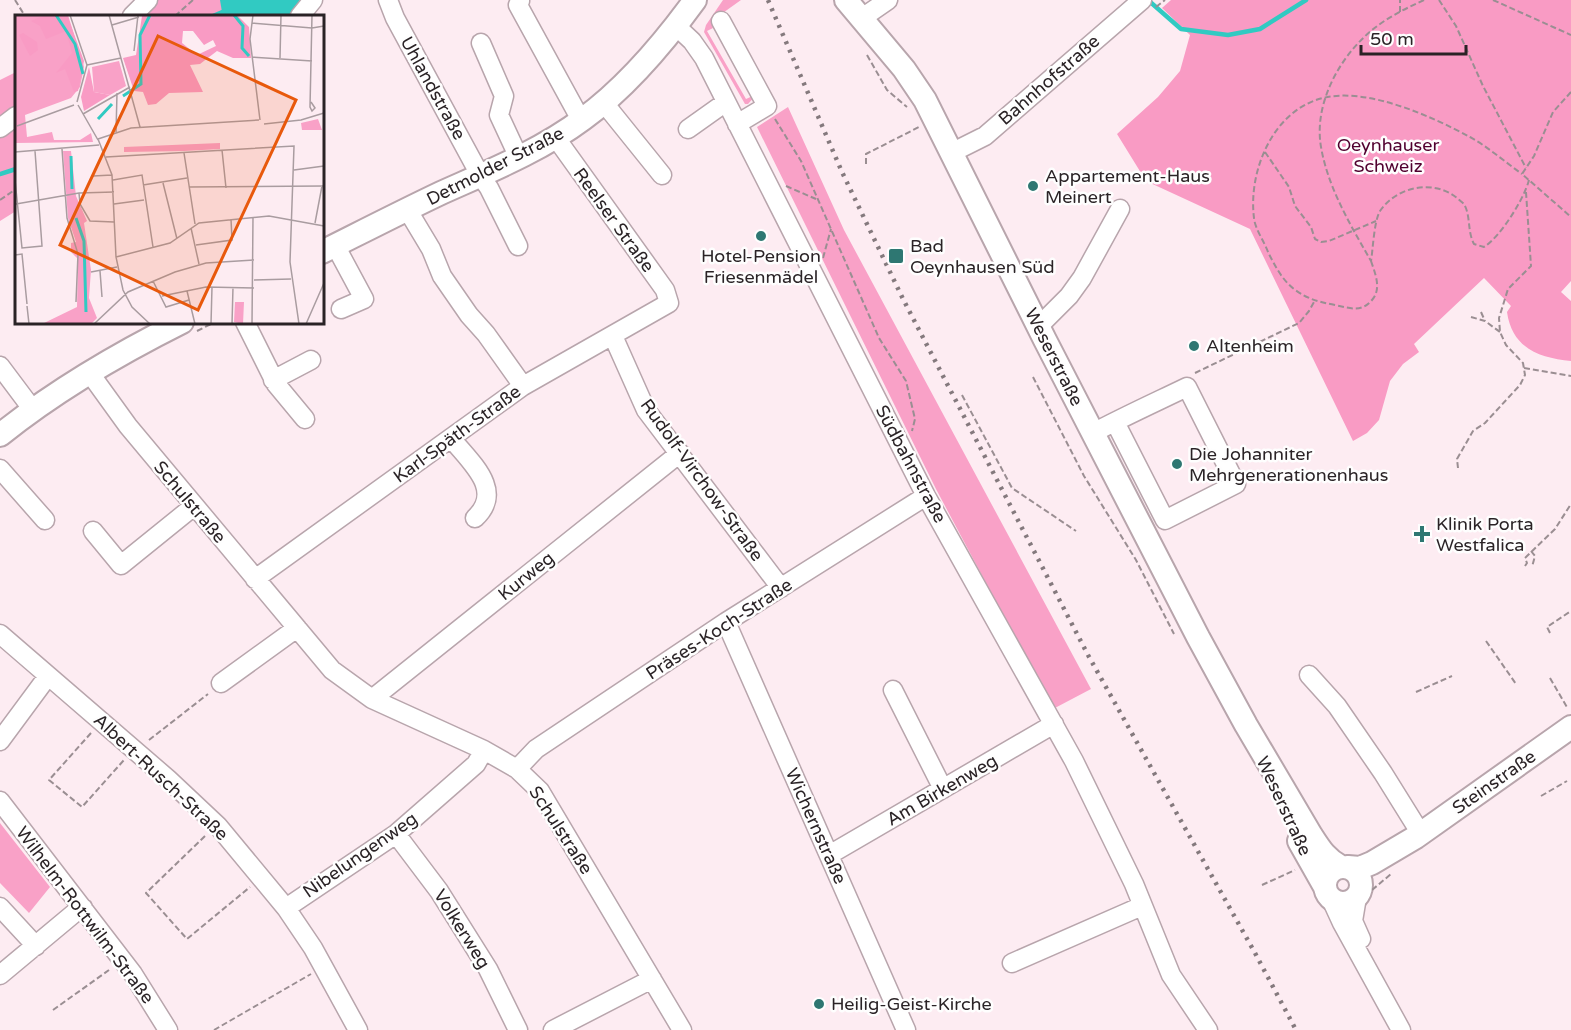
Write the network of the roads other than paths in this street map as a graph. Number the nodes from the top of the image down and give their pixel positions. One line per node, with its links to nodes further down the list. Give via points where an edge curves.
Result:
1 (148, 0): 9 (street)
2 (313, 0): 10 (street)
3 (388, 0): 26 (street, Uhlandstraße)
4 (695, 0): 13 (main road, Detmolder Straße)
5 (846, 0): 11 (main road, Weserstraße)
6 (888, 0): 11 (street)
7 (520, 1): 18 (street, via 518,5)
8 (1140, 2): 23 (street, Bahnhofstraße, via 985,136)
9 (133, 15)
10 (301, 15)
11 (862, 18): 23 (main road, Weserstraße, via 925,100)
12 (721, 21): 19 (street, via 767,106)
13 (676, 26): 15 (street, Südbahnstraße, via 704,58); 16 (main road, Detmolder Straße)
14 (481, 43): 24 (street, via 504,96 499,115)
15 (726, 102): 19 (street, Südbahnstraße); 21 (street)
16 (604, 103): 18 (main road, Detmolder Straße); 25 (street)
17 (15, 117): 20 (street)
18 (583, 119): 22 (main road, Detmolder Straße)
19 (737, 124): 50 (street, Südbahnstraße)
20 (0, 128)
21 (688, 129)
22 (556, 138): 24 (main road, Detmolder Straße); 31 (street, Reelser Straße, via 665,290)
23 (951, 153): 35 (main road, Weserstraße)
24 (519, 158): 26 (main road, Detmolder Straße)
25 (662, 175)
26 (480, 176): 27 (main road, Detmolder Straße); 29 (street, Uhlandstraße)
27 (407, 209): 30 (main road, Detmolder Straße); 41 (street, via 442,276)
28 (1120, 209): 35 (street, via 1082,278)
29 (518, 246)
30 (329, 248): 32 (street, via 364,299)
31 (669, 303): 36 (street, Karl-Späth-Straße)
32 (341, 309)
33 (246, 324): 40 (street)
34 (171, 325): 39 (main road)
35 (1038, 327): 45 (main road, Weserstraße)
36 (613, 336): 41 (street, Karl-Späth-Straße); 48 (street, Rudolf-Virchow-Straße, via 646,410)
37 (311, 360): 40 (street)
38 (0, 366): 42 (street)
39 (88, 372): 42 (main road); 51 (street, Schulstraße)
40 (273, 380): 43 (street)
41 (523, 386): 47 (street, Karl-Späth-Straße)
42 (33, 410): 46 (main road)
43 (305, 419)
44 (1115, 422): 44 (street, via 1187,387 1236,484 1165,520); 45 (street)
45 (1093, 433): 67 (main road, Weserstraße)
46 (0, 435)
47 (451, 438): 52 (street, via 485,482 487,503); 55 (street, Karl-Späth-Straße)
48 (680, 453): 56 (street, Rudolf-Virchow-Straße); 64 (street, Kurweg)
49 (0, 469): 53 (street)
50 (926, 496): 56 (street, Präses-Koch-Straße); 66 (street, Südbahnstraße)
51 (194, 506): 54 (street, via 122,565); 55 (street, Schulstraße)
52 (475, 518)
53 (45, 520)
54 (93, 531)
55 (255, 579): 58 (street, Schulstraße)
56 (781, 588): 57 (street, Präses-Koch-Straße)
57 (726, 622): 70 (street, Präses-Koch-Straße, via 536,748); 75 (street, Wichernstraße)
58 (297, 628): 62 (street); 64 (street, Schulstraße, via 332,670)
59 (0, 634): 61 (street, Albert-Rusch-Straße)
60 (1309, 675): 74 (street, via 1337,706 1383,773)
61 (48, 676): 68 (street); 82 (street, Albert-Rusch-Straße, via 218,826)
62 (221, 683)
63 (893, 690): 71 (street)
64 (372, 699): 69 (street, Schulstraße)
65 (1570, 718): 74 (main road, Steinstraße)
66 (1054, 724): 71 (street, Am Birkenweg); 79 (street, Südbahnstraße)
67 (1246, 725): 76 (main road, Weserstraße, via 1322,853 1331,862); 77 (main road, Weserstraße)
68 (0, 741)
69 (484, 750): 70 (street, Schulstraße); 73 (street, Nibelungenweg, via 476,764)
70 (517, 769): 86 (street, Schulstraße, via 540,791)
71 (943, 789): 75 (street, Am Birkenweg)
72 (0, 801): 81 (street, Wilhelm-Rottwilm-Straße)
73 (396, 834): 82 (street, Nibelungenweg); 89 (street, Volkerweg, via 439,891 488,969)
74 (1418, 835): 76 (main road, Steinstraße, via 1372,863 1360,868); 78 (main road, Steinstraße, via 1368,879)
75 (829, 855): 92 (street, Wichernstraße)
76 (1345, 867): 77 (main road, via 1327,876); 78 (main road, via 1360,879)
77 (1328, 893): 78 (main road, via 1342,903); 94 (street, Weserstraße)
78 (1362, 893): 94 (street, Weserstraße, via 1354,908 1353,921)
79 (1142, 906): 84 (street); 93 (street, Südbahnstraße, via 1171,975)
80 (0, 907): 83 (street)
81 (83, 908): 83 (street); 87 (street, Wilhelm-Rottwilm-Straße, via 133,974)
82 (286, 908): 88 (street, Albert-Rusch-Straße)
83 (36, 946): 85 (street)
84 (1012, 963)
85 (0, 975)
86 (652, 979): 90 (street); 91 (street, Schulstraße)
87 (168, 1030)
88 (358, 1030)
89 (518, 1030)
90 (553, 1030)
91 (682, 1030)
92 (906, 1030)
93 (1208, 1030)
94 (1402, 1030)

